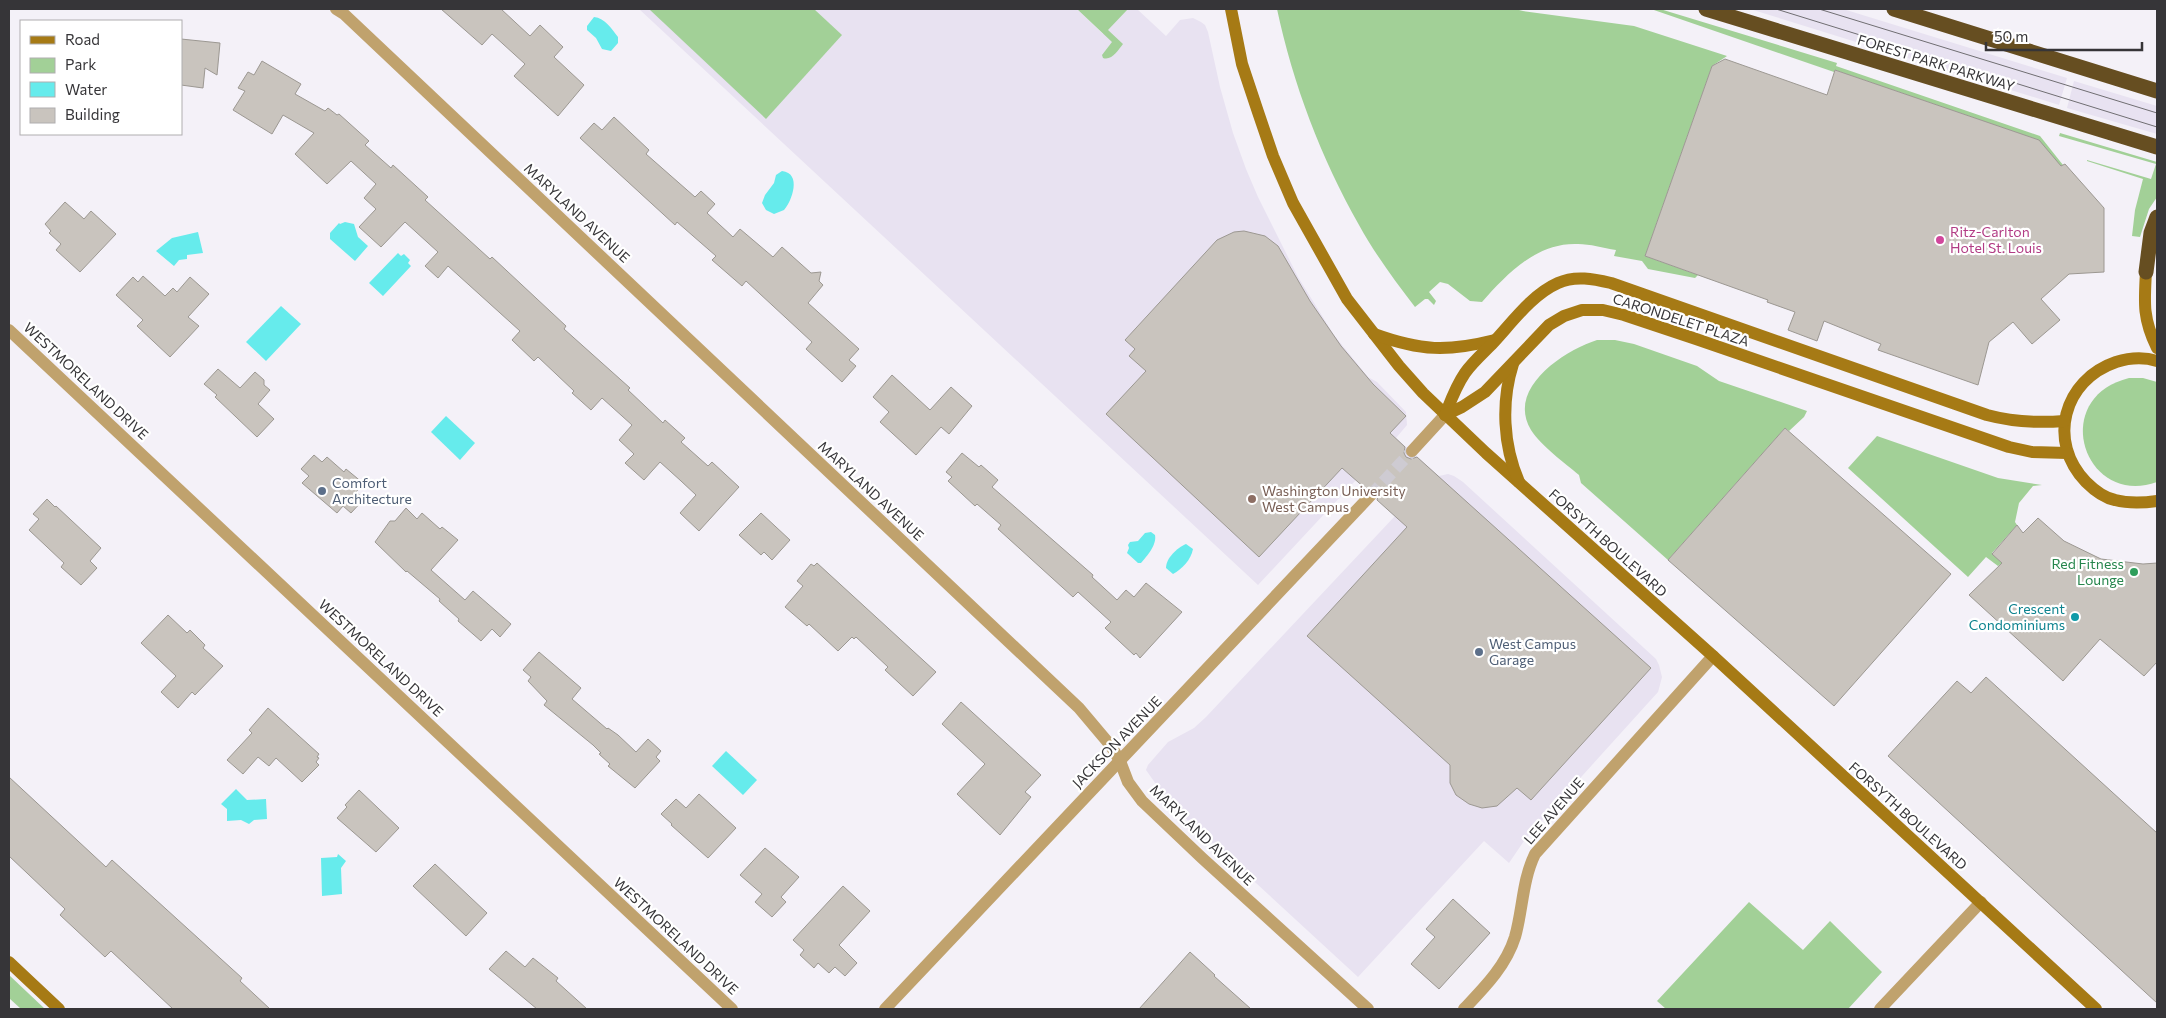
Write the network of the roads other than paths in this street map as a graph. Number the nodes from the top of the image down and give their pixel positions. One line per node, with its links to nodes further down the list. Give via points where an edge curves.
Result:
1 (336, 9): 24 (street, MARYLAND AVENUE, via 1079,708)
2 (1231, 9): 11 (street, FORSYTH BOULEVARD, via 1242,64 1273,156 1293,203 1347,299)
3 (1706, 9): 6 (highway, FOREST PARK PARKWAY)
4 (1894, 9): 5 (highway)
5 (2157, 91)
6 (2157, 147)
7 (2157, 217): 9 (highway, via 2151,233)
8 (2157, 245): 9 (street)
9 (2146, 272): 13 (street, via 2146,322)
10 (9, 330): 28 (street, WESTMORELAND DRIVE)
11 (1374, 334): 12 (street, via 1434,349); 16 (street, FORSYTH BOULEVARD, via 1399,366)
12 (1496, 340): 16 (street, CARONDELET PLAZA, via 1466,371); 17 (street, CARONDELET PLAZA, via 1546,290 1559,282 1576,278 1593,279 1704,314 1988,415 2043,423)
13 (2157, 348)
14 (1515, 360): 16 (street, CARONDELET PLAZA, via 1485,392); 19 (street, CARONDELET PLAZA, via 1548,326 1564,316 1582,310 1603,310 2009,447 2032,452); 20 (street, via 1508,383 1505,412 1510,452)
15 (2157, 361): 17 (street, via 2141,358 2103,366 2080,386 2071,399)
16 (1446, 415): 18 (street); 20 (street, FORSYTH BOULEVARD)
17 (2064, 421): 19 (street)
18 (1412, 451)
19 (2067, 453): 22 (street, via 2077,473 2093,489 2113,500 2136,504)
20 (1520, 485): 23 (street, FORSYTH BOULEVARD)
21 (1371, 495): 24 (street, JACKSON AVENUE)
22 (2157, 501)
23 (1713, 656): 25 (street, FORSYTH BOULEVARD); 31 (street, LEE AVENUE, via 1535,854 1527,870 1515,936 1507,958)
24 (1120, 761): 29 (street, JACKSON AVENUE); 30 (street, MARYLAND AVENUE, via 1128,782 1142,801)
25 (1981, 902): 32 (street); 33 (street, FORSYTH BOULEVARD)
26 (9, 962): 27 (street)
27 (58, 1009)
28 (732, 1009)
29 (885, 1009)
30 (1368, 1009)
31 (1464, 1009)
32 (1880, 1009)
33 (2096, 1009)

